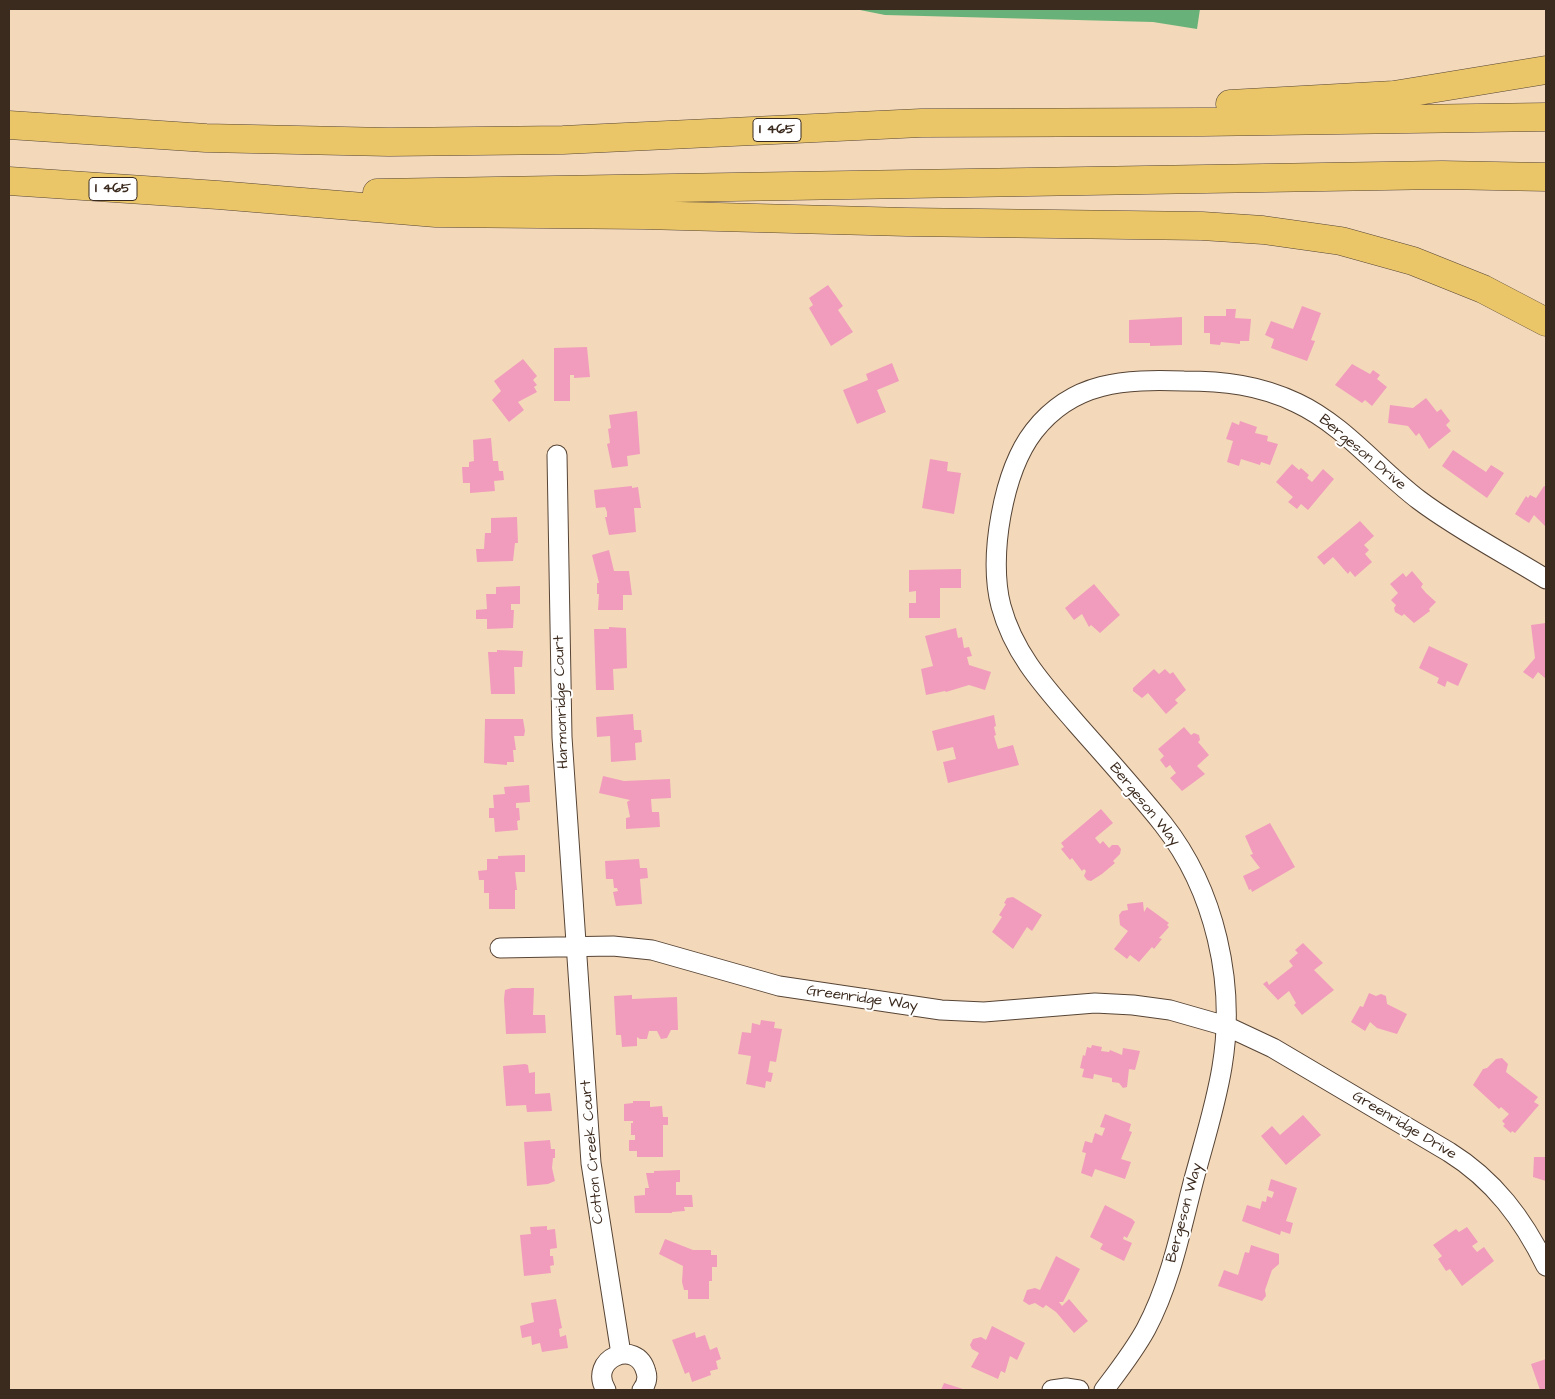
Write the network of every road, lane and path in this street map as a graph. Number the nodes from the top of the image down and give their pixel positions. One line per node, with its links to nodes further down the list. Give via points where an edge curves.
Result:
1 (1546, 70): 3 (highway, via 1394,95)
2 (1546, 117): 3 (highway, I 465)
3 (920, 123): 4 (highway, I 465, via 563,140 398,142 206,138)
4 (9, 125)
5 (1546, 177): 7 (highway, I 465, via 1442,175)
6 (9, 181): 7 (highway, I 465)
7 (218, 195): 8 (highway, via 436,213 1202,226 1263,230 1325,238 1413,262 1490,293)
8 (1546, 322)
9 (1129, 380): 11 (street, Bergeson Drive, via 1241,384 1297,403 1326,420 1423,503); 14 (street, Bergeson Way, via 1078,395 1054,411 1030,436 1008,482 997,545 998,589 1012,638 1026,664 1164,824 1194,875 1219,946 1225,980)
10 (557, 455): 13 (street, Harmonridge Court, via 562,737)
11 (1546, 579)
12 (500, 948): 13 (street, Greenridge Way)
13 (576, 948): 14 (street, Greenridge Way, via 652,950 779,986 941,1010 984,1012 1113,1003 1170,1010); 16 (street, Cotton Creek Court, via 593,1179)
14 (1226, 1026): 15 (street, Greenridge Drive, via 1273,1048 1475,1170 1514,1210); 21 (street, Bergeson Way, via 1219,1086 1169,1274 1146,1328)
15 (1546, 1266)
16 (621, 1354): 17 (street, via 604,1366 601,1379); 18 (street, via 633,1356 643,1363 648,1376)
17 (606, 1390)
18 (642, 1390)
19 (1052, 1390): 20 (street)
20 (1079, 1390)
21 (1104, 1390)

